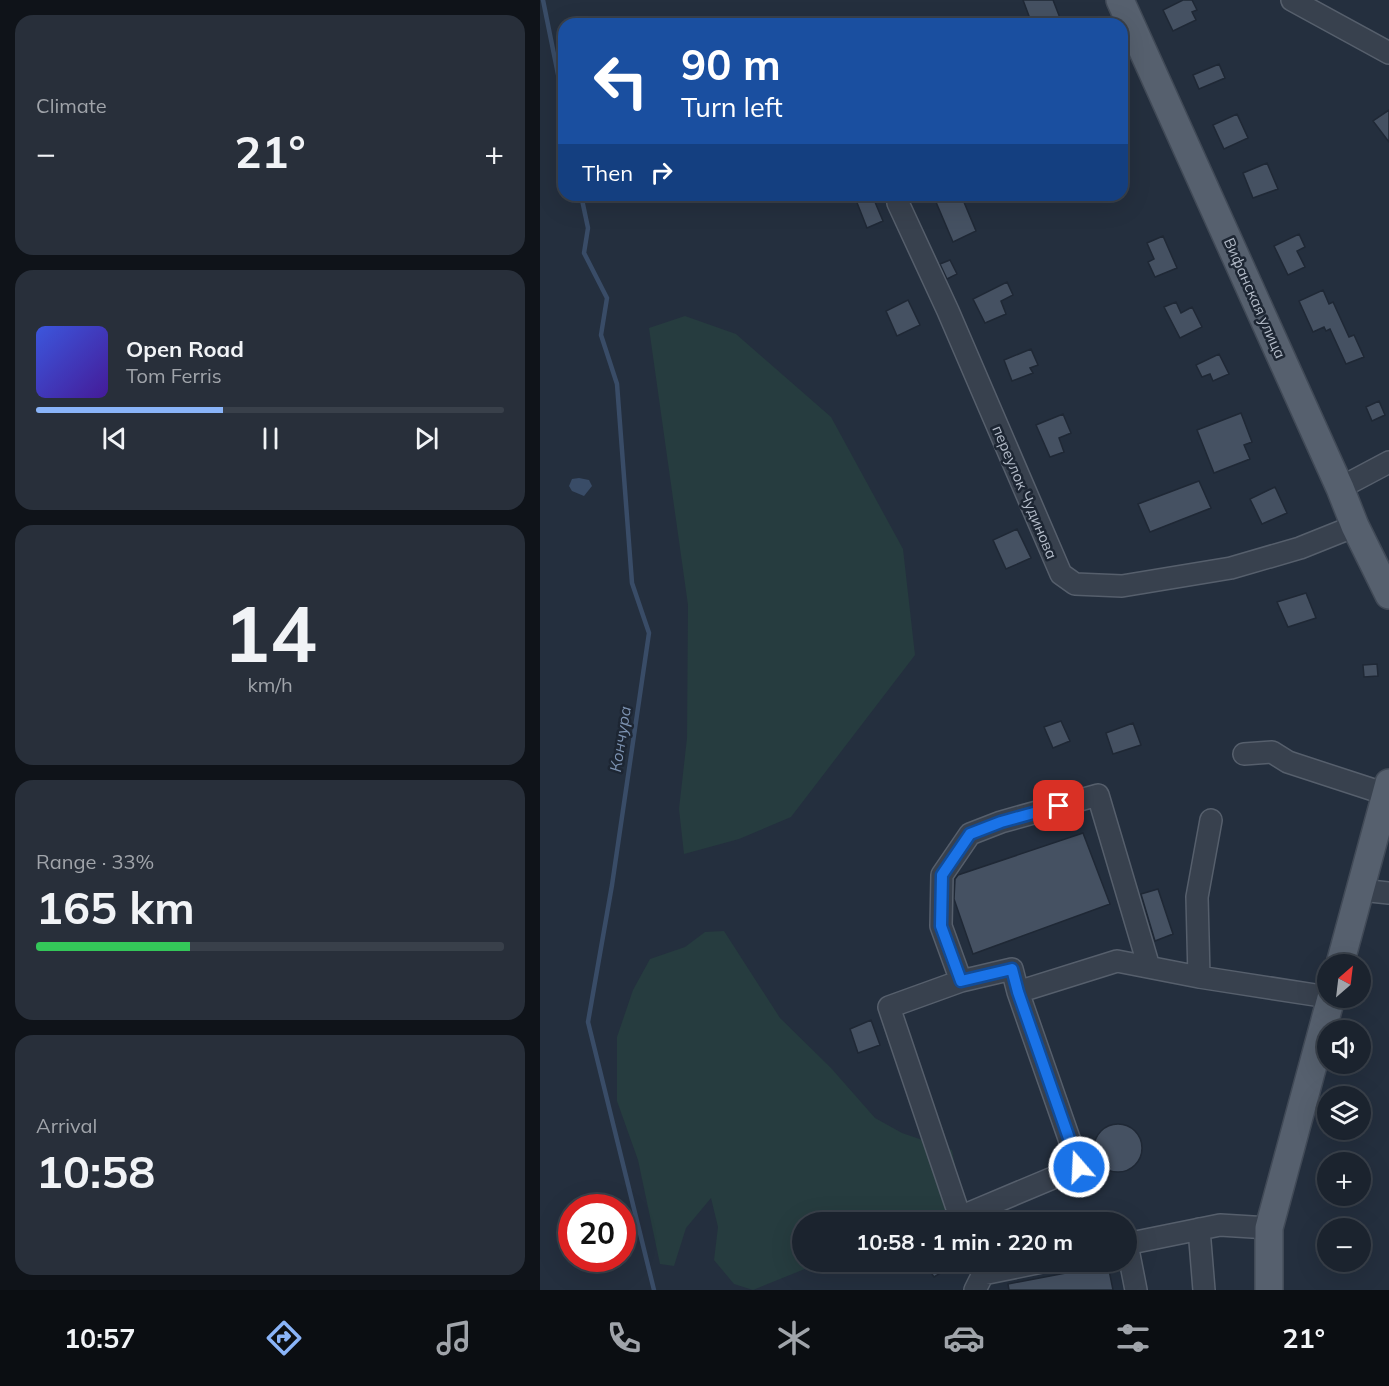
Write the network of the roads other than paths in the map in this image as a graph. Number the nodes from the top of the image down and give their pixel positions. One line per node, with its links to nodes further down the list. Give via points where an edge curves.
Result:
1 (1120, 0): 3 (main road, Вифанская улица)
2 (1292, 0): 5 (street)
3 (1124, 18)
4 (1129, 42): 8 (main road, Вифанская улица)
5 (1389, 53)
6 (898, 201): 9 (street, переулок Чудинова, via 1061,574 1075,584 1122,586 1231,568 1300,548)
7 (1389, 462): 8 (street)
8 (1340, 488): 9 (main road, Вифанская улица)
9 (1355, 526): 10 (main road, Вифанская улица)
10 (1389, 595)
11 (1244, 754): 12 (street, via 1272,752 1288,762)
12 (1388, 786): 14 (main road)
13 (1211, 820): 18 (street, via 1197,897)
14 (1361, 890): 15 (street); 16 (main road)
15 (1389, 893)
16 (1343, 954)
17 (1149, 967): 18 (street); 19 (street, via 1098,795 970,834 942,875 941,926); 20 (street, via 1118,961)
18 (1199, 977): 21 (street)
19 (961, 981): 20 (street, via 1012,969); 20 (street, via 889,1007 960,1217 1079,1167)
20 (1018, 992)
21 (1317, 995)
22 (1326, 1008): 23 (main road)
23 (1269, 1228): 24 (street, via 1220,1225); 31 (main road)
24 (1199, 1230): 25 (street); 30 (street)
25 (1137, 1242)
26 (992, 1272): 28 (street, via 982,1274)
27 (1132, 1272): 29 (street)
28 (975, 1290)
29 (1136, 1290)
30 (1204, 1290)
31 (1269, 1290)

